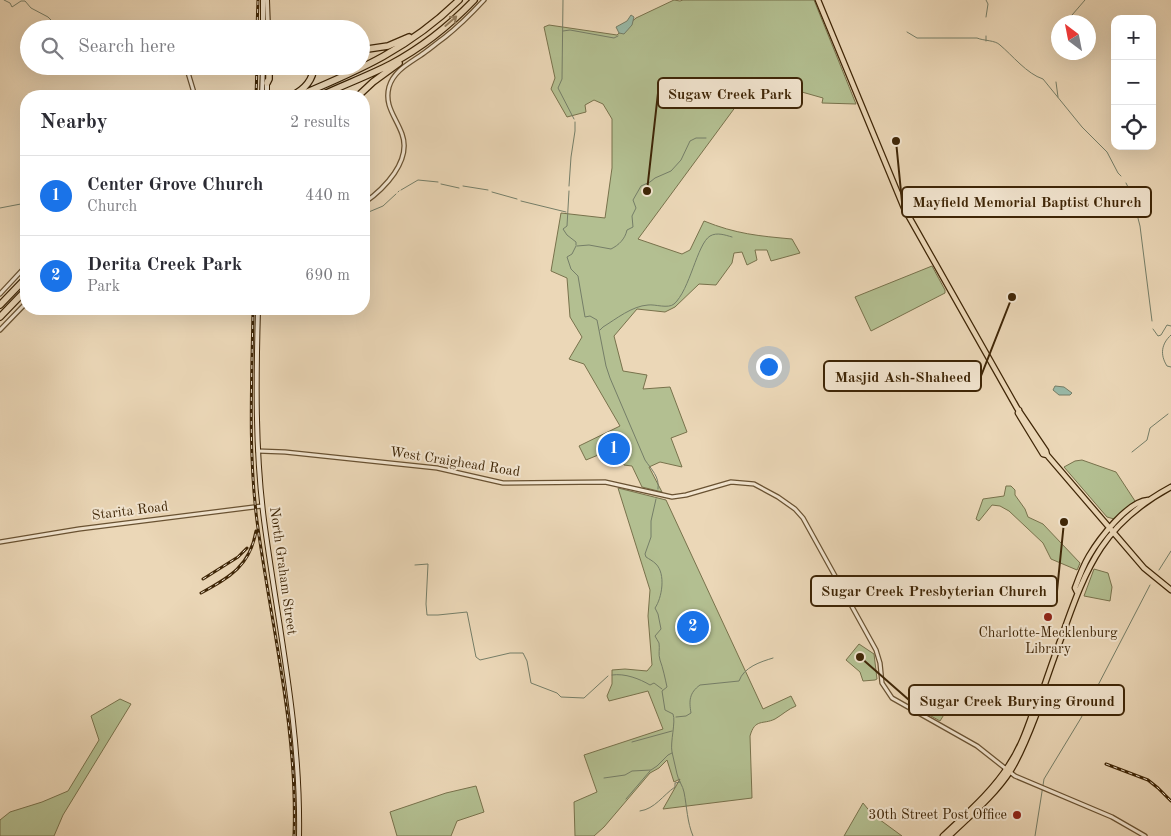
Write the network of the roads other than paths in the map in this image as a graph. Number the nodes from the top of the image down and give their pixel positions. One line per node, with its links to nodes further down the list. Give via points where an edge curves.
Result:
1 (263, 0): 7 (main road)
2 (267, 0): 8 (main road)
3 (459, 0): 9 (highway)
4 (474, 0): 11 (highway, one-way to 4)
5 (484, 0): 28 (street, via 393,78 388,102 402,135 403,154 388,182)
6 (818, 0): 41 (main road, via 904,208 1047,455)
7 (263, 20)
8 (268, 20)
9 (435, 22): 10 (highway, via 392,45); 12 (highway)
10 (370, 50)
11 (407, 54): 13 (highway); 27 (highway)
12 (370, 64)
13 (370, 73)
14 (189, 75): 21 (street)
15 (263, 75): 22 (main road)
16 (269, 75): 20 (highway)
17 (312, 75): 24 (highway)
18 (345, 75): 25 (highway)
19 (366, 75): 26 (highway)
20 (267, 83): 23 (main road)
21 (193, 90)
22 (262, 90)
23 (267, 90)
24 (300, 90)
25 (312, 90)
26 (333, 90)
27 (364, 90)
28 (370, 197)
29 (20, 272): 31 (street)
30 (20, 284): 33 (highway)
31 (0, 294)
32 (20, 296): 36 (highway)
33 (0, 305)
34 (20, 308): 37 (street)
35 (258, 315): 38 (main road, North Graham Street)
36 (0, 318)
37 (0, 330)
38 (258, 451): 40 (main road, North Graham Street); 44 (street, West Craighead Road, via 437,468 503,483 601,482 672,497 731,482 760,486 795,509 811,530 876,650 882,683 892,698 977,746)
39 (1171, 487): 41 (main road, via 1148,500)
40 (262, 506): 42 (street, Starita Road, via 79,528); 45 (main road, North Graham Street, via 294,725 299,778)
41 (1110, 531): 43 (main road, via 1148,573); 44 (main road, via 1098,542 1086,562 1040,698)
42 (0, 542)
43 (1171, 590)
44 (1008, 770): 46 (main road); 47 (main road, via 992,794); 48 (street, West Craighead Road, via 1015,776 1112,817)
45 (299, 836)
46 (943, 836)
47 (950, 836)
48 (1145, 836)

